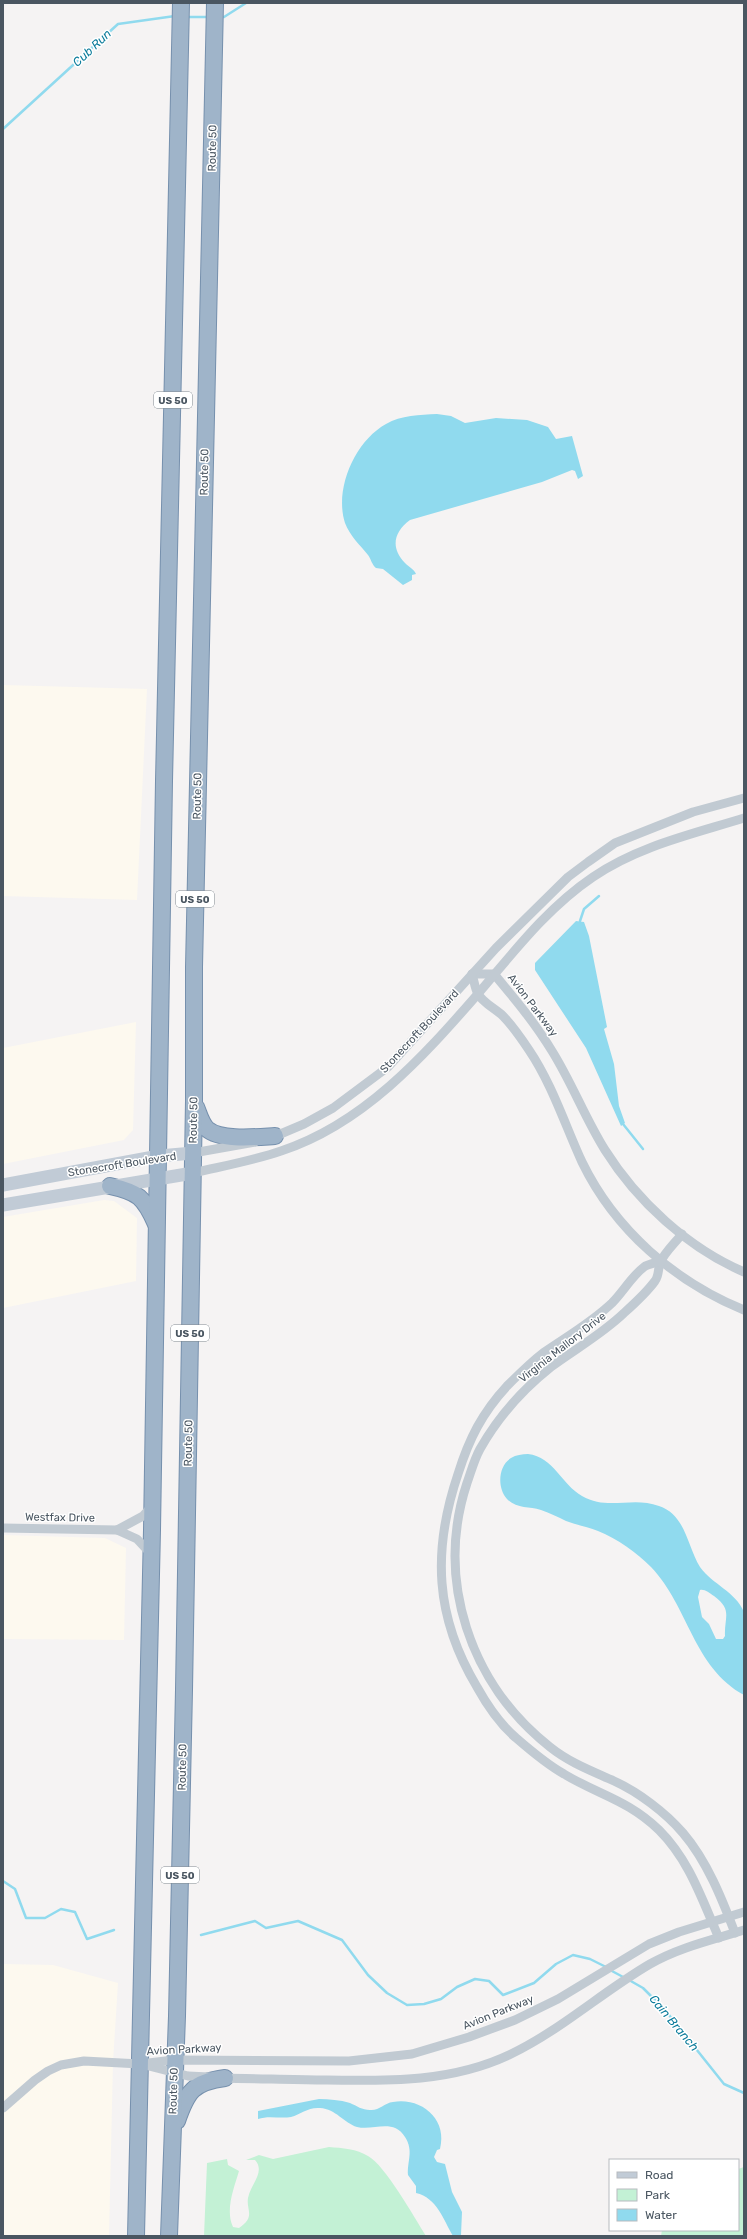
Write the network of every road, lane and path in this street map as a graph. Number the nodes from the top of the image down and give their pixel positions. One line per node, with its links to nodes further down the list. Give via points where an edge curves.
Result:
1 (181, 3): 11 (highway, US 50, via 164,781)
2 (215, 3): 8 (highway, Route 50 / US 50, via 194,967)
3 (744, 798): 5 (street, Stonecroft Boulevard, via 693,812 615,843 604,850 568,878)
4 (744, 818): 6 (street, Stonecroft Boulevard, via 640,850 593,876 533,930)
5 (472, 974): 6 (street, Avion Parkway); 7 (street); 9 (street, Stonecroft Boulevard, via 388,1067 333,1108)
6 (494, 974): 7 (street, Stonecroft Boulevard); 18 (street, Avion Parkway, via 532,1019 552,1050 590,1123 623,1175 650,1206)
7 (478, 994): 12 (street, Stonecroft Boulevard, via 393,1085 338,1125 283,1151); 19 (street, via 504,1017 529,1050 547,1080 582,1162 607,1202 623,1223)
8 (194, 1101): 9 (highway, via 206,1128 218,1134 245,1137); 10 (highway, Route 50 / US 50)
9 (275, 1136): 10 (street, Stonecroft Boulevard, via 242,1146)
10 (193, 1153): 11 (main road, Stonecroft Boulevard); 12 (highway, Route 50 / US 50)
11 (159, 1156): 13 (highway, US 50); 14 (main road, Stonecroft Boulevard)
12 (193, 1173): 13 (main road, Stonecroft Boulevard); 33 (highway, Route 50 / US 50)
13 (159, 1178): 15 (main road, Stonecroft Boulevard); 17 (highway, US 50)
14 (3, 1185)
15 (110, 1186): 16 (main road, Stonecroft Boulevard); 17 (highway, via 131,1190 143,1198)
16 (3, 1205)
17 (157, 1227): 22 (highway, US 50)
18 (682, 1234): 19 (street, Virginia Mallory Drive); 20 (street, Avion Parkway, via 698,1247)
19 (661, 1261): 21 (street, via 701,1290); 27 (street, Virginia Mallory Drive, via 657,1279 624,1314 603,1332 540,1376 499,1420 479,1451 464,1493 454,1544 454,1575 464,1618 476,1652 510,1708 552,1749 574,1764 633,1792 682,1832 700,1857); 28 (street, Virginia Mallory Drive, via 645,1266 612,1303 590,1322 525,1368 483,1416 469,1441 448,1506 441,1544 441,1592 455,1644 488,1707 513,1735 543,1760 566,1775 633,1808 658,1830 672,1844 690,1870)
20 (744, 1272)
21 (744, 1310)
22 (152, 1506): 24 (street, Westfax Drive, via 139,1519); 25 (highway, US 50)
23 (3, 1528): 24 (street, Westfax Drive)
24 (117, 1530): 25 (street, Westfax Drive, via 137,1539)
25 (152, 1554): 32 (highway, US 50)
26 (744, 1912): 27 (street, Avion Parkway)
27 (728, 1916): 28 (street, Avion Parkway); 30 (street, Virginia Mallory Drive)
28 (712, 1921): 31 (street, Virginia Mallory Drive); 33 (street, Avion Parkway, via 672,1935 631,1954 558,1999 515,2020 470,2037 412,2054 349,2061)
29 (744, 1930): 30 (street, Avion Parkway)
30 (735, 1933): 31 (street, Avion Parkway)
31 (719, 1938): 34 (street, Avion Parkway, via 684,1949 641,1970 555,2029 516,2052 446,2075 394,2080)
32 (140, 2064): 33 (street, Avion Parkway); 33 (street, Avion Parkway); 35 (street, via 84,2061 61,2065 35,2080); 37 (highway, US 50)
33 (174, 2066): 34 (street, Avion Parkway, via 188,2076); 36 (highway, Route 50 / US 50)
34 (225, 2078): 36 (highway, via 198,2084 186,2096)
35 (3, 2108)
36 (171, 2138): 38 (highway, Route 50 / US 50)
37 (136, 2236)
38 (169, 2236)

